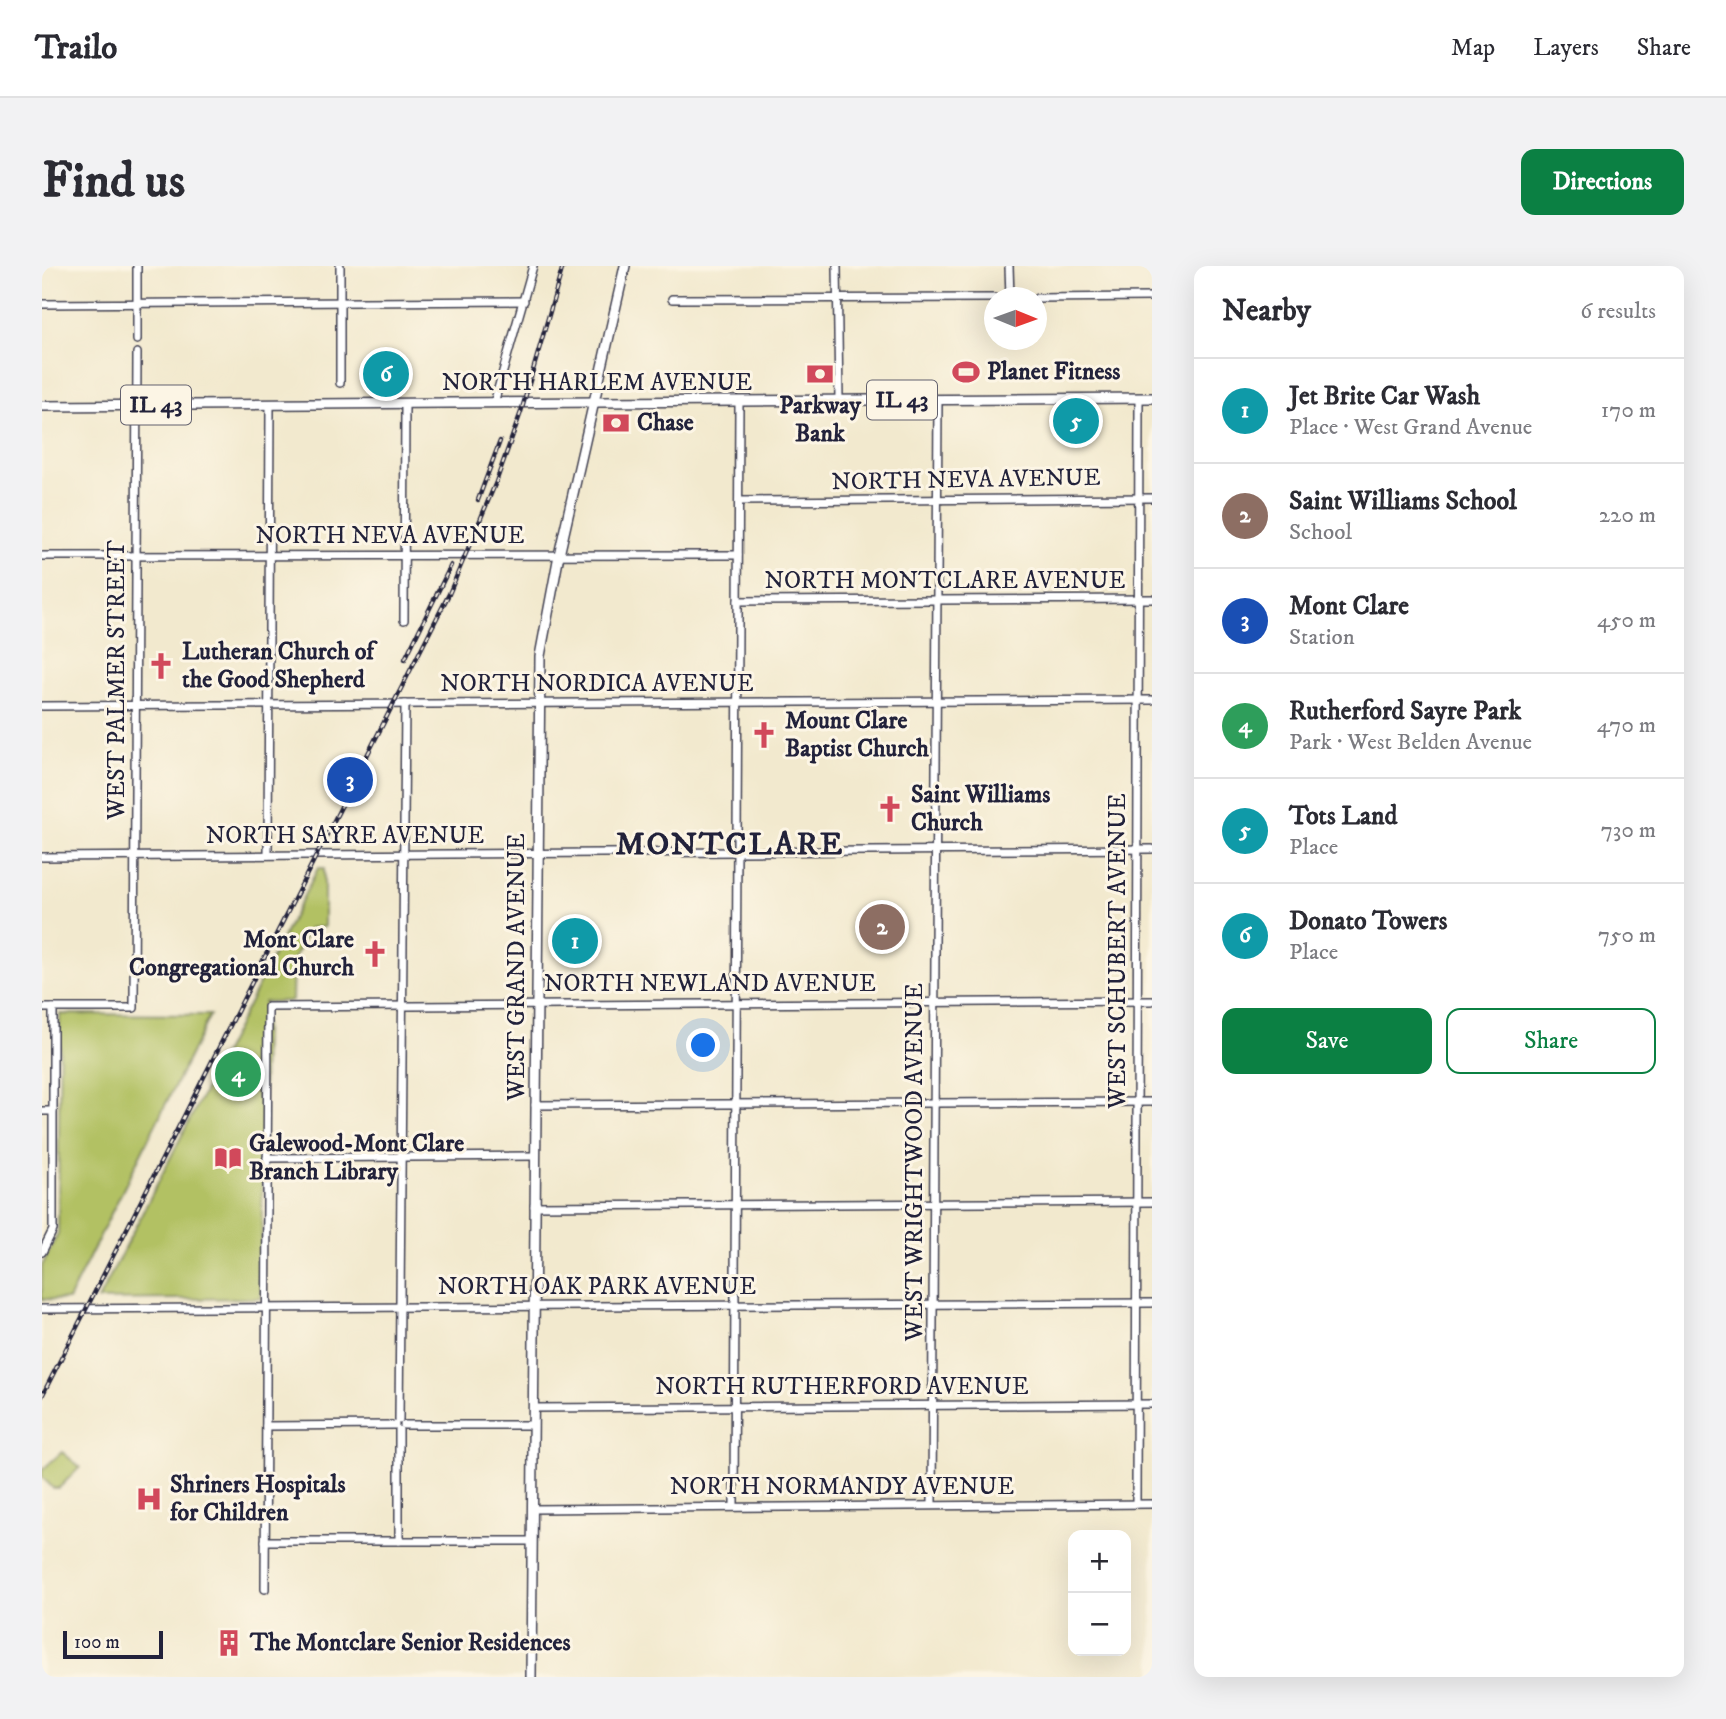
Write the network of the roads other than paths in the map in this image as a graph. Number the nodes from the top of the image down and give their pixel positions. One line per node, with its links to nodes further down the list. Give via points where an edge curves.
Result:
1 (136, 266): 16 (street)
2 (340, 266): 14 (street)
3 (533, 266): 13 (street)
4 (625, 266): 25 (main road, WEST GRAND AVENUE)
5 (837, 266): 12 (street)
6 (1009, 266): 7 (street)
7 (1010, 287)
8 (1152, 297): 10 (street)
9 (984, 298): 12 (street)
10 (1047, 298)
11 (671, 299): 12 (street)
12 (838, 299): 23 (street)
13 (524, 301): 14 (street); 27 (street)
14 (340, 302): 16 (street); 19 (street)
15 (42, 304): 16 (street)
16 (137, 304): 17 (street)
17 (137, 340)
18 (137, 353): 29 (street, WEST PALMER STREET)
19 (340, 383)
20 (1139, 398): 21 (main road, NORTH HARLEM AVENUE / IL 43); 22 (main road, NORTH HARLEM AVENUE / IL 43); 31 (street, WEST SCHUBERT AVENUE)
21 (1152, 398)
22 (938, 399): 23 (main road, NORTH HARLEM AVENUE / IL 43); 33 (street, WEST WRIGHTWOOD AVENUE)
23 (839, 400): 24 (main road, NORTH HARLEM AVENUE / IL 43)
24 (739, 401): 25 (main road, NORTH HARLEM AVENUE / IL 43); 34 (street)
25 (594, 402): 27 (main road, NORTH HARLEM AVENUE / IL 43); 38 (main road, WEST GRAND AVENUE)
26 (405, 403): 27 (main road, NORTH HARLEM AVENUE / IL 43); 28 (main road, NORTH HARLEM AVENUE / IL 43); 35 (street)
27 (494, 403)
28 (270, 404): 29 (main road, NORTH HARLEM AVENUE / IL 43); 37 (street)
29 (138, 405): 30 (main road, NORTH HARLEM AVENUE / IL 43); 36 (street, WEST PALMER STREET)
30 (42, 406)
31 (1139, 498): 32 (street, NORTH NEVA AVENUE); 33 (street, NORTH NEVA AVENUE); 41 (street, WEST SCHUBERT AVENUE)
32 (1152, 498)
33 (938, 500): 34 (street, NORTH NEVA AVENUE); 43 (street, WEST WRIGHTWOOD AVENUE)
34 (739, 502): 39 (street)
35 (404, 554): 37 (street, NORTH NEVA AVENUE); 38 (street, NORTH NEVA AVENUE); 45 (street)
36 (136, 555): 37 (street, NORTH NEVA AVENUE); 40 (street, NORTH NEVA AVENUE); 54 (street, WEST PALMER STREET)
37 (270, 555): 52 (street)
38 (559, 555): 39 (street, NORTH NEVA AVENUE); 51 (main road, WEST GRAND AVENUE, via 540,656)
39 (738, 555): 44 (street)
40 (42, 556)
41 (1139, 599): 42 (street, NORTH MONTCLARE AVENUE); 43 (street, NORTH MONTCLARE AVENUE); 48 (street, WEST SCHUBERT AVENUE)
42 (1152, 599)
43 (937, 600): 44 (street, NORTH MONTCLARE AVENUE); 47 (street, WEST WRIGHTWOOD AVENUE)
44 (738, 601): 49 (street)
45 (404, 620)
46 (1152, 700): 48 (street, NORTH NORDICA AVENUE)
47 (937, 701): 48 (street, NORTH NORDICA AVENUE); 49 (street, NORTH NORDICA AVENUE); 57 (street, WEST WRIGHTWOOD AVENUE)
48 (1138, 701): 55 (street, WEST SCHUBERT AVENUE)
49 (738, 702): 51 (street, NORTH NORDICA AVENUE); 58 (street)
50 (405, 704): 51 (street, NORTH NORDICA AVENUE); 52 (street, NORTH NORDICA AVENUE); 60 (street)
51 (538, 704): 59 (main road, WEST GRAND AVENUE)
52 (269, 705): 54 (street, NORTH NORDICA AVENUE); 61 (street)
53 (42, 706): 54 (street, NORTH NORDICA AVENUE)
54 (136, 706): 62 (street, WEST PALMER STREET)
55 (1138, 849): 56 (street, NORTH SAYRE AVENUE); 57 (street, NORTH SAYRE AVENUE); 64 (street, WEST SCHUBERT AVENUE)
56 (1152, 849)
57 (936, 851): 58 (street, NORTH SAYRE AVENUE); 66 (street, WEST WRIGHTWOOD AVENUE)
58 (737, 852): 59 (street, NORTH SAYRE AVENUE); 67 (street)
59 (537, 853): 60 (street, NORTH SAYRE AVENUE); 68 (main road, WEST GRAND AVENUE)
60 (403, 854): 61 (street, NORTH SAYRE AVENUE); 69 (street)
61 (268, 855): 62 (street, NORTH SAYRE AVENUE)
62 (135, 856): 63 (street, NORTH SAYRE AVENUE); 71 (street, WEST PALMER STREET, via 134,1008)
63 (42, 857)
64 (1138, 1001): 65 (street, NORTH NEWLAND AVENUE); 66 (street, NORTH NEWLAND AVENUE); 72 (street, WEST SCHUBERT AVENUE)
65 (1152, 1001)
66 (935, 1002): 67 (street, NORTH NEWLAND AVENUE); 74 (street, WEST WRIGHTWOOD AVENUE)
67 (736, 1003): 68 (street, NORTH NEWLAND AVENUE); 75 (street)
68 (536, 1005): 69 (street, NORTH NEWLAND AVENUE); 76 (main road, WEST GRAND AVENUE)
69 (401, 1006): 80 (street); 81 (street, NORTH NEWLAND AVENUE, via 268,1006)
70 (42, 1008): 71 (street)
71 (53, 1008): 78 (street)
72 (1137, 1102): 73 (street); 74 (street); 82 (street, WEST SCHUBERT AVENUE)
73 (1152, 1102)
74 (934, 1103): 75 (street); 84 (street, WEST WRIGHTWOOD AVENUE)
75 (736, 1104): 76 (street); 85 (street)
76 (535, 1105): 79 (main road, WEST GRAND AVENUE)
77 (42, 1111): 78 (street)
78 (53, 1111): 87 (street, via 53,1230)
79 (535, 1156): 80 (street); 86 (main road, WEST GRAND AVENUE)
80 (401, 1157): 81 (street); 93 (street)
81 (267, 1158): 94 (street)
82 (1137, 1202): 83 (street); 84 (street); 88 (street, WEST SCHUBERT AVENUE)
83 (1152, 1202)
84 (934, 1203): 85 (street); 90 (street, WEST WRIGHTWOOD AVENUE)
85 (736, 1205): 86 (street); 91 (street)
86 (534, 1206): 92 (main road, WEST GRAND AVENUE)
87 (42, 1252)
88 (1136, 1303): 89 (street, NORTH OAK PARK AVENUE); 90 (street, NORTH OAK PARK AVENUE); 97 (street, WEST SCHUBERT AVENUE)
89 (1152, 1303)
90 (933, 1304): 91 (street, NORTH OAK PARK AVENUE); 99 (street, WEST WRIGHTWOOD AVENUE)
91 (735, 1305): 92 (street, NORTH OAK PARK AVENUE); 98 (street)
92 (533, 1306): 93 (street, NORTH OAK PARK AVENUE); 100 (main road, WEST GRAND AVENUE)
93 (399, 1307): 94 (street, NORTH OAK PARK AVENUE); 101 (street)
94 (267, 1308): 95 (street, NORTH OAK PARK AVENUE); 103 (street)
95 (42, 1309)
96 (1152, 1404): 97 (street, NORTH RUTHERFORD AVENUE)
97 (1136, 1405): 99 (street, NORTH RUTHERFORD AVENUE); 104 (street, WEST SCHUBERT AVENUE)
98 (734, 1406): 99 (street, NORTH RUTHERFORD AVENUE); 100 (street, NORTH RUTHERFORD AVENUE); 107 (street)
99 (933, 1406): 106 (street, WEST WRIGHTWOOD AVENUE)
100 (533, 1408): 102 (main road, WEST GRAND AVENUE)
101 (399, 1425): 102 (street); 103 (street); 110 (street)
102 (533, 1425): 108 (main road, WEST GRAND AVENUE)
103 (266, 1426): 109 (street)
104 (1136, 1504): 105 (street, NORTH NORMANDY AVENUE); 106 (street, NORTH NORMANDY AVENUE)
105 (1152, 1504)
106 (932, 1505): 107 (street, NORTH NORMANDY AVENUE)
107 (734, 1506): 108 (street, NORTH NORMANDY AVENUE)
108 (532, 1509): 111 (main road, WEST GRAND AVENUE)
109 (265, 1541): 110 (street); 112 (street)
110 (399, 1541): 111 (street)
111 (532, 1541): 113 (main road, WEST GRAND AVENUE)
112 (265, 1589)
113 (531, 1677)

